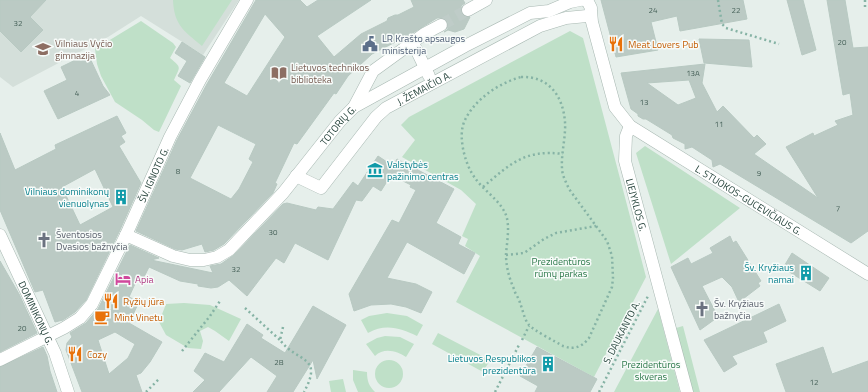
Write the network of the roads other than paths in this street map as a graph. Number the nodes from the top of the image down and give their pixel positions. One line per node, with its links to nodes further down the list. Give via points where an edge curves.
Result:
1 (247, 0): 16 (street, ŠV. IGNOTO G., via 170,137)
2 (486, 0): 4 (street)
3 (582, 0): 5 (street, via 575,4 574,10 577,15); 8 (street, TOTORIŲ G., via 549,11 530,13)
4 (468, 10)
5 (587, 17): 9 (street, J. ŽEMAIČIO A., via 566,18 540,26); 13 (street, via 615,107)
6 (441, 25): 7 (street)
7 (413, 43): 8 (street); 11 (street, via 373,71)
8 (426, 68): 9 (street); 10 (street, TOTORIŲ G.)
9 (432, 82): 12 (street, J. ŽEMAIČIO A.)
10 (376, 95): 11 (street, TOTORIŲ G.); 12 (street)
11 (354, 107): 14 (street, TOTORIŲ G.)
12 (386, 108): 14 (street, J. ŽEMAIČIO A., via 321,188)
13 (630, 126): 17 (street, L. STUOKOS-GUCEVIČIAUS G.); 21 (street, LIEJYKLOS G., via 624,148 625,161)
14 (296, 176): 16 (street, TOTORIŲ G., via 242,237 229,250 217,257 190,260 173,256)
15 (0, 235): 18 (street, DOMINIKONŲ G.)
16 (126, 235): 18 (street, ŠV. IGNOTO G., via 92,304 80,318)
17 (868, 274)
18 (47, 336): 19 (street, ŠV. IGNOTO G.); 20 (street, DOMINIKONŲ G.)
19 (0, 360)
20 (68, 392)
21 (687, 392)

